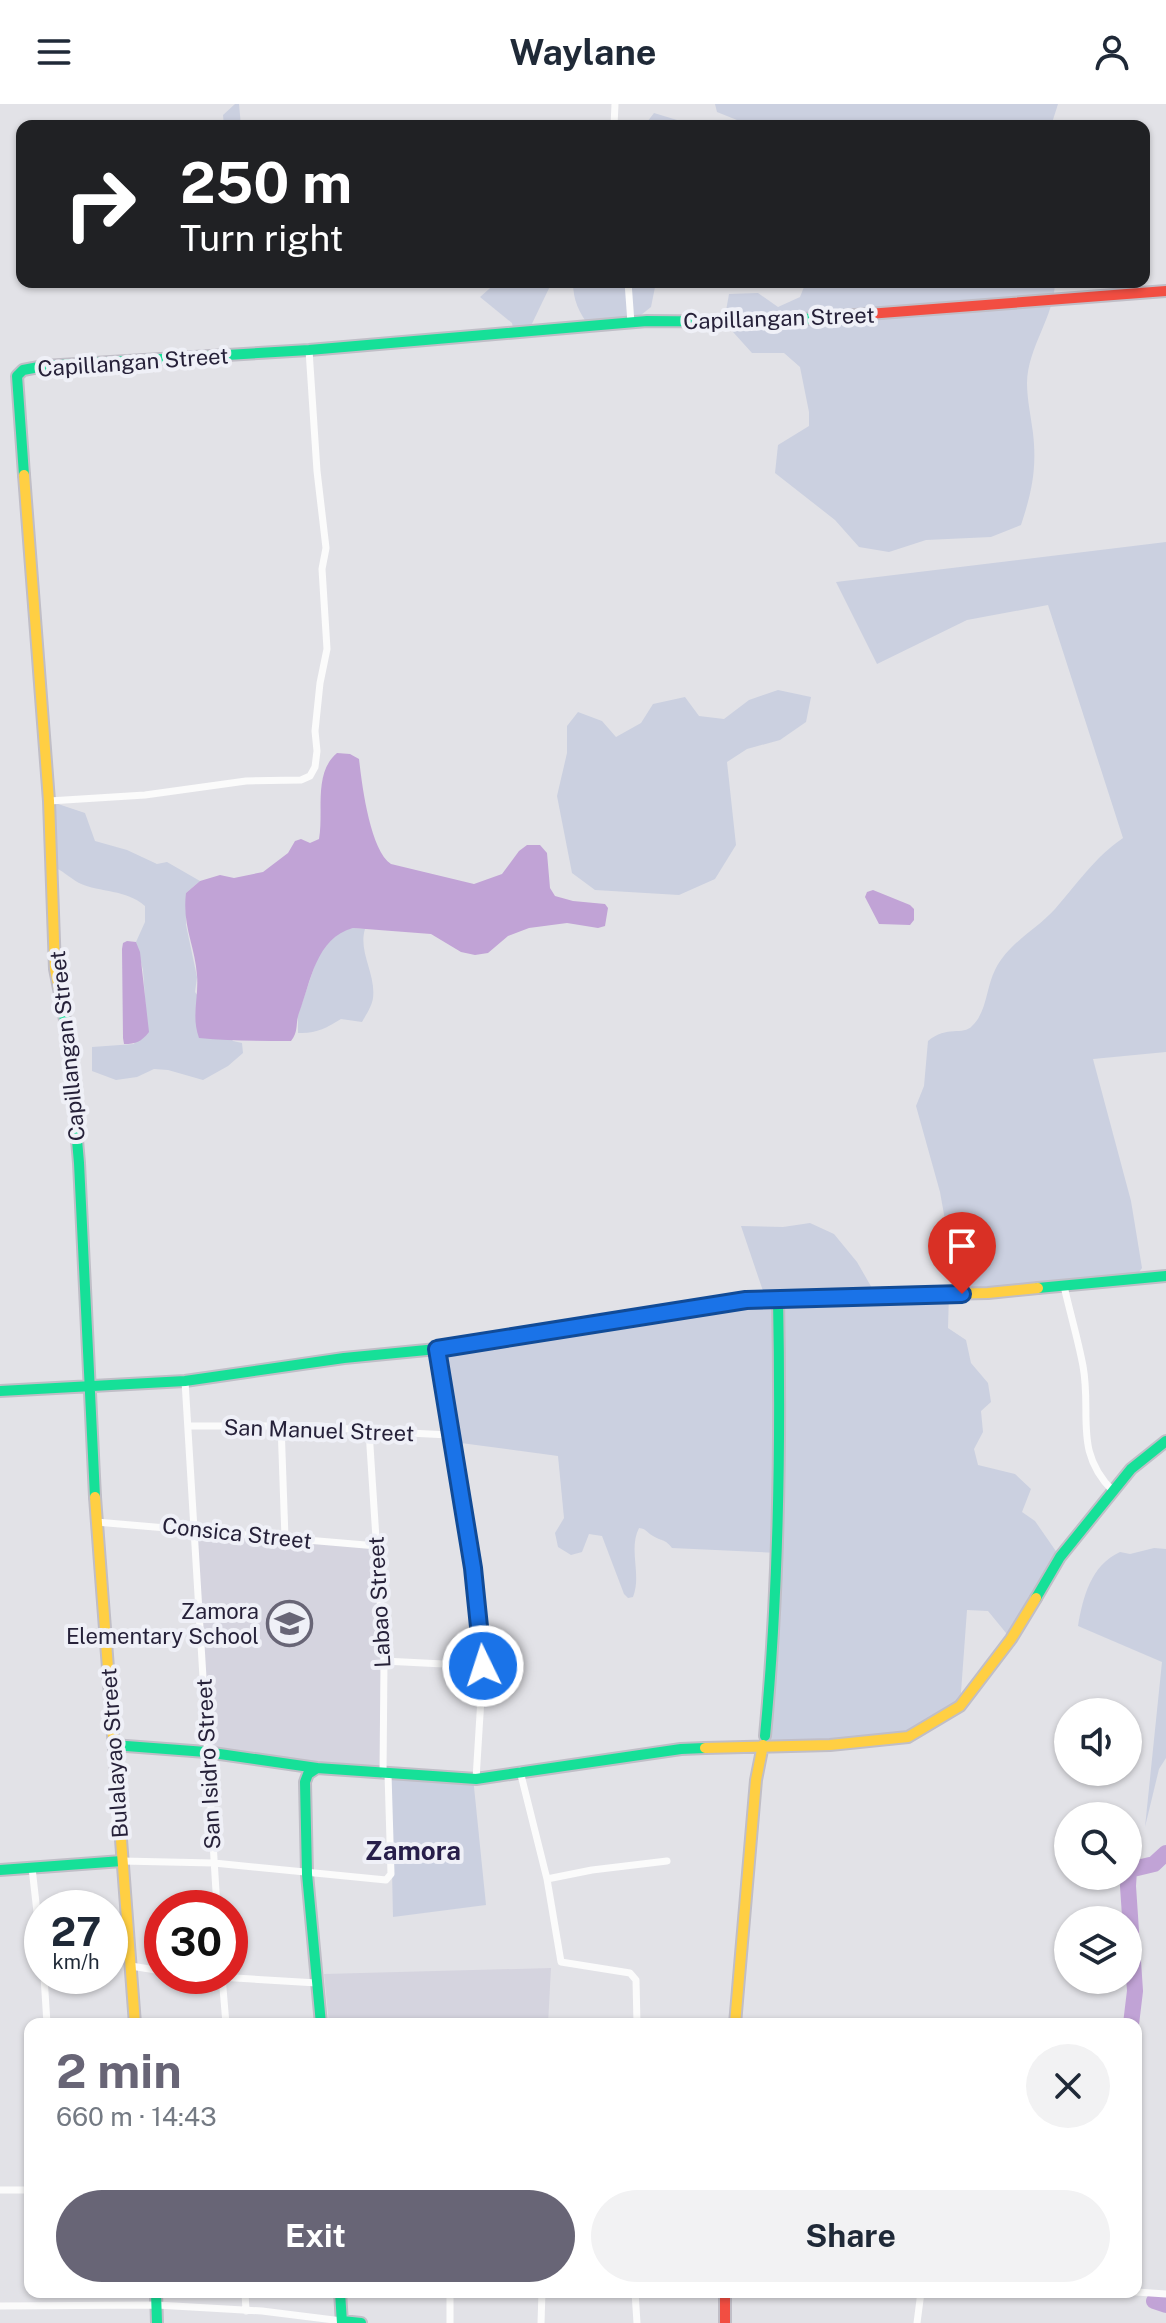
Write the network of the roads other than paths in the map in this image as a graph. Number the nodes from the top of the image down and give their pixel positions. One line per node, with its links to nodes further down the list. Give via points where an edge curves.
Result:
1 (628, 288): 3 (street)
2 (1166, 291): 3 (street, Capillangan Street, via 765,322)
3 (631, 323): 4 (street, Capillangan Street)
4 (309, 350): 5 (street, via 328,634 313,772 301,780); 5 (street, Capillangan Street, via 44,366 17,376)
5 (49, 801): 11 (street, Capillangan Street, via 55,969 68,1037 79,1163)
6 (1166, 1276): 7 (street)
7 (1064, 1286): 8 (street); 18 (street, via 1083,1364 1085,1440 1099,1477)
8 (778, 1298): 9 (street); 25 (street, via 781,1505 775,1651)
9 (437, 1349): 10 (street); 16 (street)
10 (185, 1381): 11 (street); 14 (street, San Isidro Street)
11 (89, 1385): 12 (street); 19 (street, Bulalayao Street)
12 (0, 1391)
13 (281, 1424): 14 (street, San Manuel Street); 15 (street, San Manuel Street); 21 (street)
14 (188, 1426): 20 (street, San Isidro Street)
15 (369, 1431): 16 (street, San Manuel Street); 22 (street, Labao Street)
16 (449, 1435): 24 (street, via 473,1568)
17 (1166, 1441): 18 (street)
18 (1113, 1491): 25 (street, via 1060,1557 1011,1639 960,1706 908,1737 830,1745)
19 (96, 1522): 20 (street, Consica Street); 26 (street, Bulalayao Street)
20 (195, 1529): 21 (street, Consica Street); 27 (street, San Isidro Street)
21 (285, 1538): 22 (street, Consica Street)
22 (377, 1546): 23 (street, Labao Street)
23 (384, 1661): 24 (street); 30 (street, Labao Street)
24 (483, 1666): 31 (street)
25 (764, 1740): 29 (street); 52 (street)
26 (113, 1745): 27 (street); 32 (street, Bulalayao Street)
27 (206, 1752): 28 (street); 34 (street, San Isidro Street)
28 (317, 1768): 30 (street); 37 (street, via 305,1782)
29 (520, 1771): 31 (street); 38 (street)
30 (386, 1774): 31 (street); 37 (street, Labao Street, via 389,1878)
31 (476, 1779)
32 (122, 1861): 34 (street); 35 (street); 41 (street, Bulalayao Street)
33 (667, 1861): 38 (street)
34 (214, 1863): 37 (street); 40 (street, San Isidro Street)
35 (32, 1868): 36 (street); 39 (street)
36 (0, 1870)
37 (307, 1874): 44 (street)
38 (547, 1879): 51 (street, via 561,1962 630,1973 636,1980)
39 (34, 1890)
40 (216, 1890)
41 (131, 1966): 42 (street); 48 (street, Bulalayao Street)
42 (144, 1968)
43 (248, 1979): 44 (street)
44 (317, 1983): 50 (street)
45 (45, 1994): 47 (street)
46 (223, 1994): 49 (street)
47 (47, 2018)
48 (135, 2018)
49 (225, 2018)
50 (320, 2018)
51 (637, 2018)
52 (736, 2018)
53 (0, 2190): 54 (street)
54 (24, 2190)
55 (1142, 2292): 56 (street)
56 (1166, 2294)
57 (156, 2298): 65 (street)
58 (245, 2298): 67 (street)
59 (340, 2298): 68 (street)
60 (450, 2298): 71 (street)
61 (542, 2298): 72 (street)
62 (635, 2298): 73 (street)
63 (725, 2298): 74 (street)
64 (920, 2298): 75 (street)
65 (157, 2305): 66 (street); 67 (street); 69 (street)
66 (0, 2306)
67 (246, 2311): 68 (street)
68 (342, 2322): 70 (street)
69 (157, 2323)
70 (361, 2323)
71 (450, 2323)
72 (541, 2323)
73 (637, 2323)
74 (725, 2323)
75 (917, 2323)

